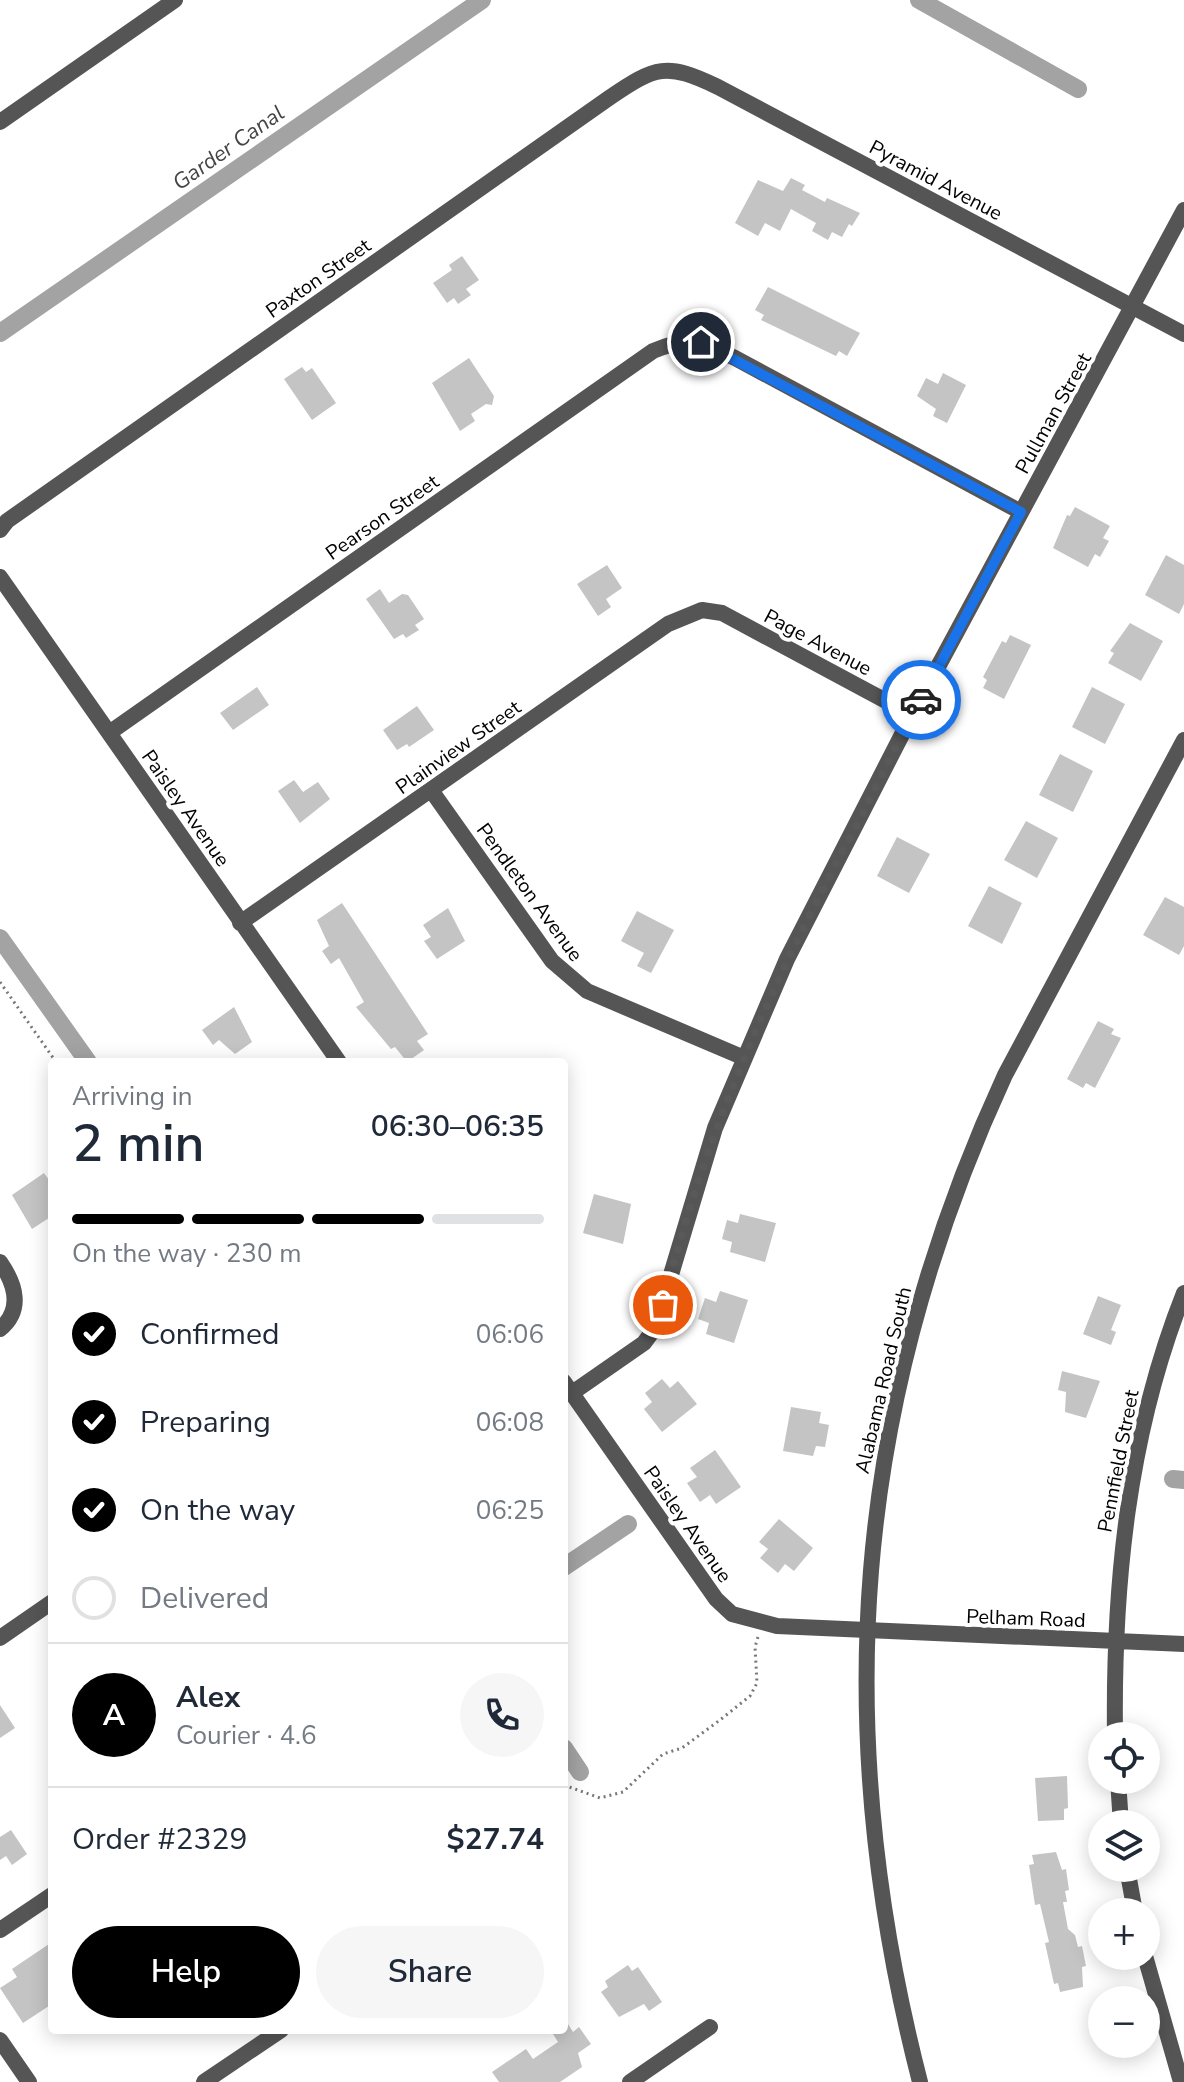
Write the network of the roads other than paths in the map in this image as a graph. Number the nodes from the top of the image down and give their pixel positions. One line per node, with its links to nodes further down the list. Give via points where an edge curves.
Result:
1 (166, 2): 3 (street)
2 (665, 69): 5 (street, Pyramid Avenue, via 718,87); 8 (street, Paxton Street, via 609,98)
3 (0, 122)
4 (1184, 210): 5 (street, Pullman Street)
5 (1132, 306): 6 (street, Pyramid Avenue); 7 (street, Pullman Street)
6 (1184, 334)
7 (1021, 512): 11 (street, Pullman Street); 12 (street, Pearson Street, via 735,358 681,339 653,351)
8 (0, 530)
9 (0, 577): 12 (street, Paisley Avenue)
10 (702, 610): 11 (street, Page Avenue, via 722,613); 14 (street, Plainview Street, via 668,624)
11 (912, 715): 16 (street, Pullman Street)
12 (109, 733): 15 (street, Paisley Avenue)
13 (1184, 740): 24 (street, Alabama Road South, via 1005,1075 959,1180 908,1343 889,1432)
14 (431, 790): 15 (street, Plainview Street); 16 (street, Pendleton Avenue, via 566,976 587,991)
15 (240, 923): 17 (street, Paisley Avenue)
16 (742, 1057): 22 (street, Pullman Street, via 655,1328 644,1343)
17 (336, 1058)
18 (0, 1262): 21 (street, via 16,1302 12,1319)
19 (1184, 1293): 20 (street, Pennfield Street)
20 (1180, 1312): 26 (street, Pennfield Street, via 1138,1449)
21 (0, 1329)
22 (568, 1388): 24 (street, Paisley Avenue, via 716,1599 732,1614 763,1624)
23 (48, 1605): 25 (street)
24 (867, 1631): 26 (street, Pelham Road); 38 (street, Alabama Road South, via 866,1726 875,1858 890,1959)
25 (0, 1638)
26 (1114, 1642): 27 (street, Pelham Road); 28 (street, Pennfield Street)
27 (1184, 1644)
28 (1115, 1722)
29 (48, 1898): 30 (street)
30 (0, 1930)
31 (1149, 1970): 39 (street)
32 (710, 2027): 37 (street)
33 (275, 2034): 36 (street)
34 (0, 2040): 35 (street)
35 (29, 2082)
36 (204, 2082)
37 (630, 2082)
38 (920, 2082)
39 (1181, 2082)

